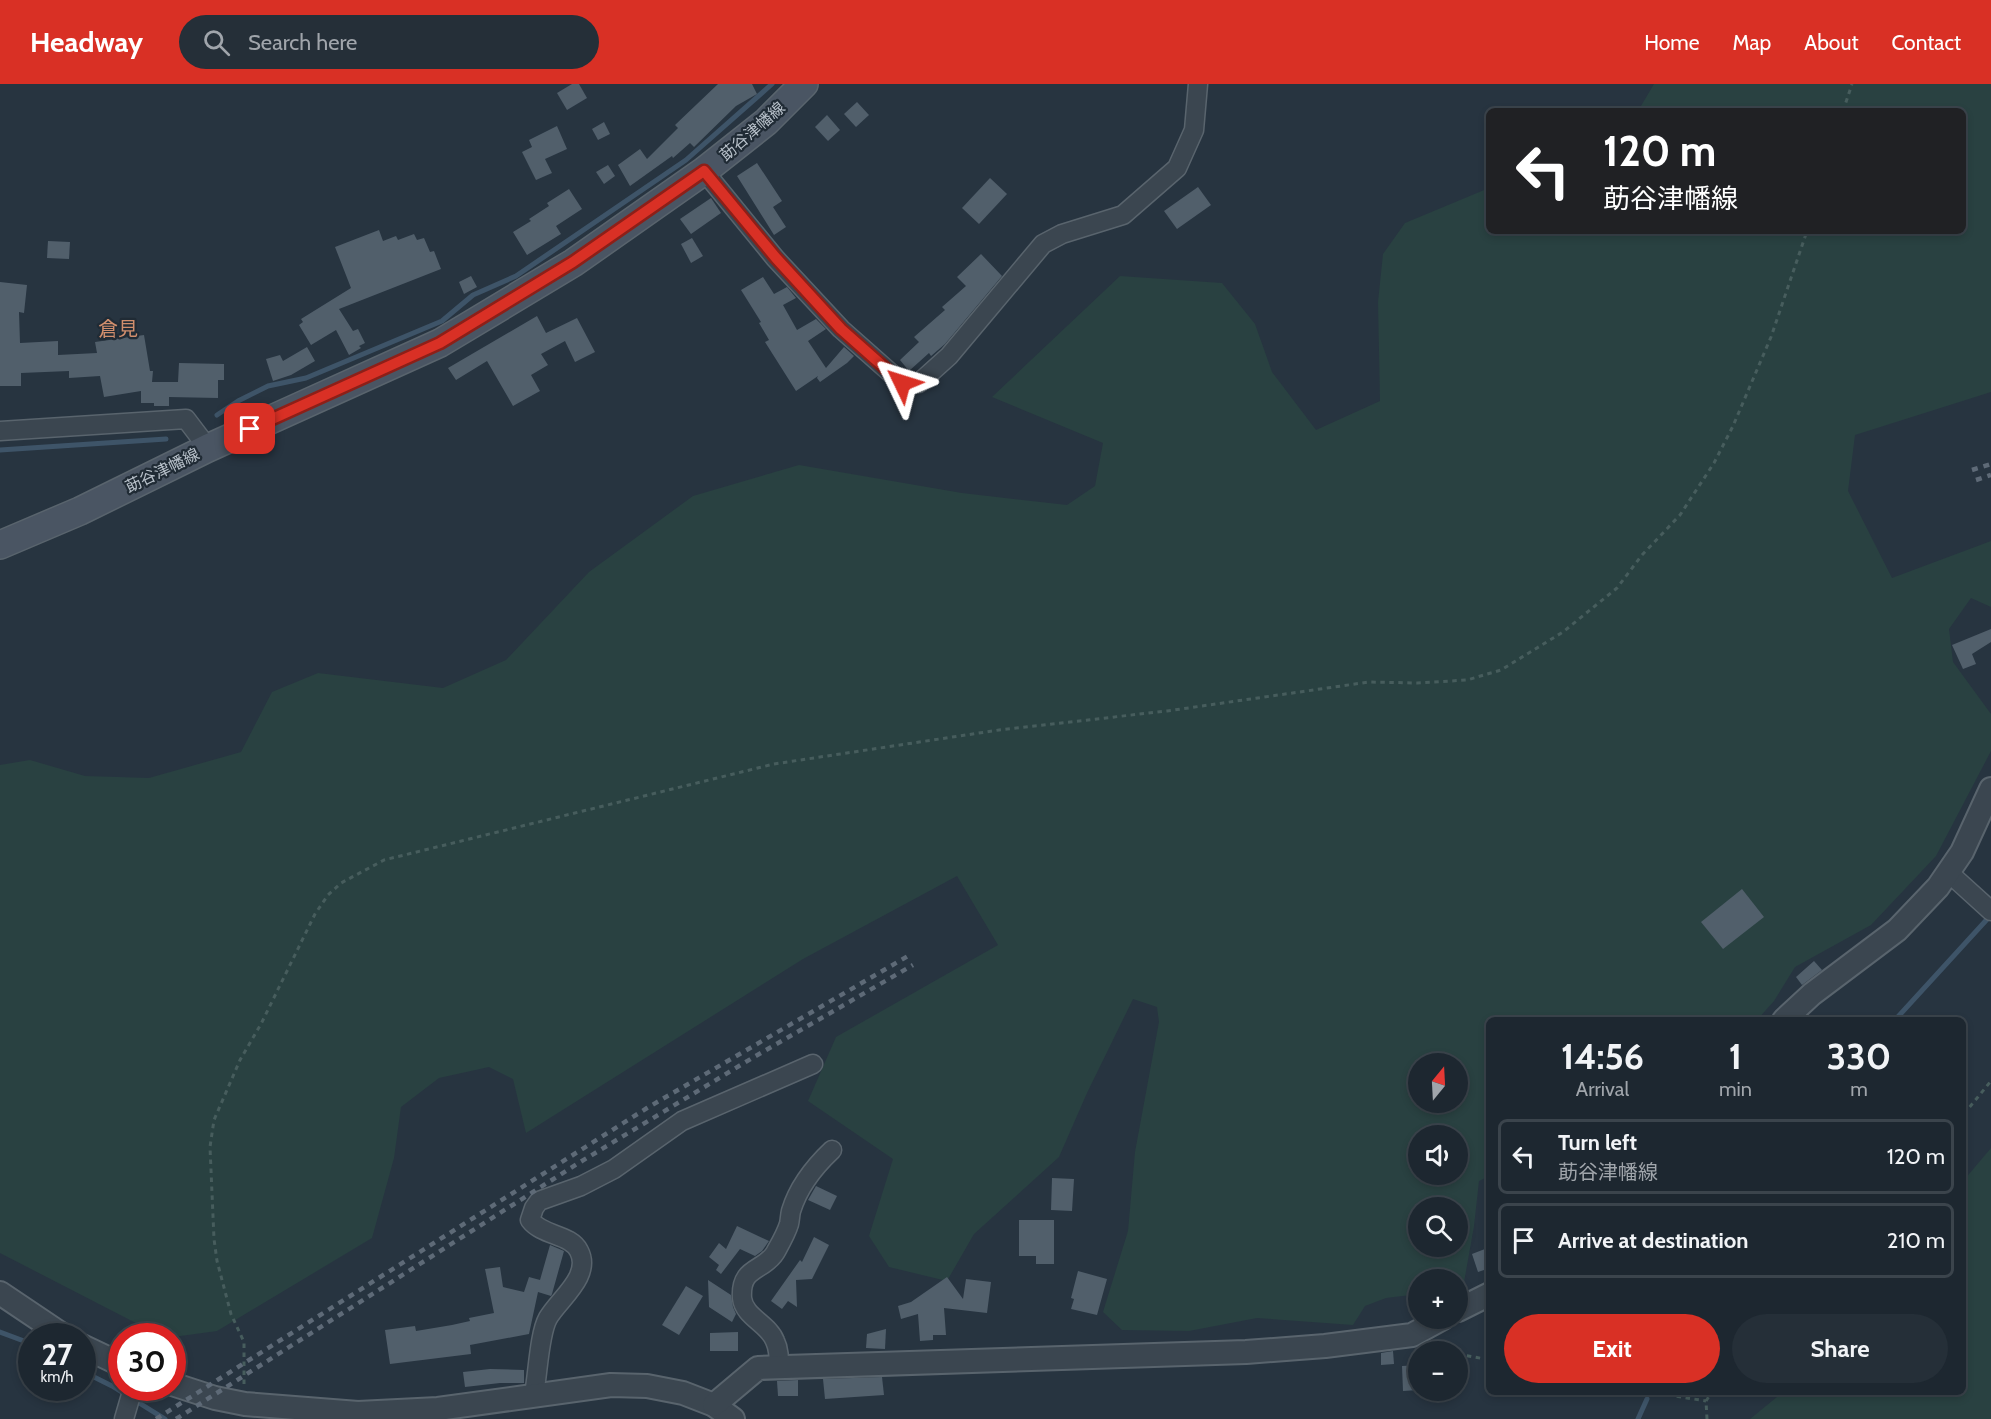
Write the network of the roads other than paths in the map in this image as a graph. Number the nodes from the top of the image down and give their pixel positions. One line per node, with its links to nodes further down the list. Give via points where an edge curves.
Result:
1 (804, 84): 3 (main road, 莇谷津幡線, via 766,122)
2 (1198, 84): 3 (street, via 1194,130 1177,168 1123,215 1043,244 949,356 919,382 902,383 841,329)
3 (704, 171): 5 (main road, 莇谷津幡線, via 573,262 440,343)
4 (0, 430): 5 (street, via 186,419)
5 (208, 448): 6 (main road, 莇谷津幡線)
6 (0, 545)
7 (1991, 789): 8 (street, via 1962,852)
8 (1948, 872): 9 (street); 10 (street, via 1897,930)
9 (1988, 909)
10 (1787, 1017)
11 (813, 1064): 20 (street, via 682,1121 614,1169 539,1201 530,1220 535,1227 575,1245 582,1264 579,1276 542,1331)
12 (832, 1150): 18 (street, via 817,1163 806,1182 772,1257 747,1276 743,1286 745,1308 775,1339)
13 (0, 1293): 16 (street)
14 (1486, 1296): 15 (street)
15 (1468, 1305)
16 (45, 1323)
17 (1423, 1329): 18 (street, via 1412,1335 1246,1352)
18 (779, 1368): 21 (street, via 758,1368)
19 (186, 1389): 20 (street, via 245,1404 358,1413 438,1409)
20 (534, 1394): 21 (street, via 611,1385 647,1386 683,1393)
21 (714, 1405): 22 (street)
22 (733, 1419)

